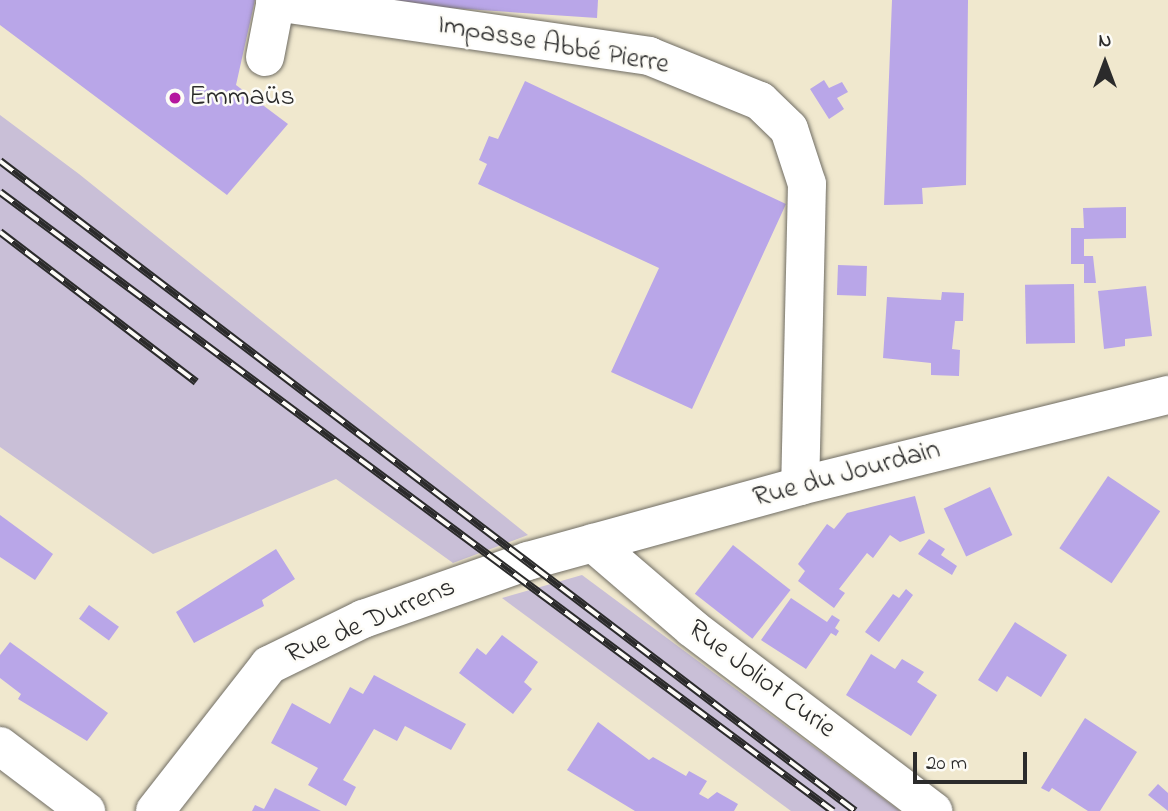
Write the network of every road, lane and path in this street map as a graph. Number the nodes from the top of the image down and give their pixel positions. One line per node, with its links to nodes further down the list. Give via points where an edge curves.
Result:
1 (276, 1): 2 (street); 4 (street, Impasse Abbé Pierre, via 649,56 760,101 789,129 807,184)
2 (265, 57)
3 (1168, 395): 4 (street, Rue du Jourdain)
4 (800, 486): 5 (street, Rue du Jourdain)
5 (593, 543): 6 (street, Rue du Jourdain); 10 (street, Rue Joliot Curie, via 692,628)
6 (528, 561): 9 (street, Rue de Durrens, via 363,619 270,665)
7 (0, 746): 8 (street)
8 (86, 811)
9 (155, 811)
10 (933, 811)

